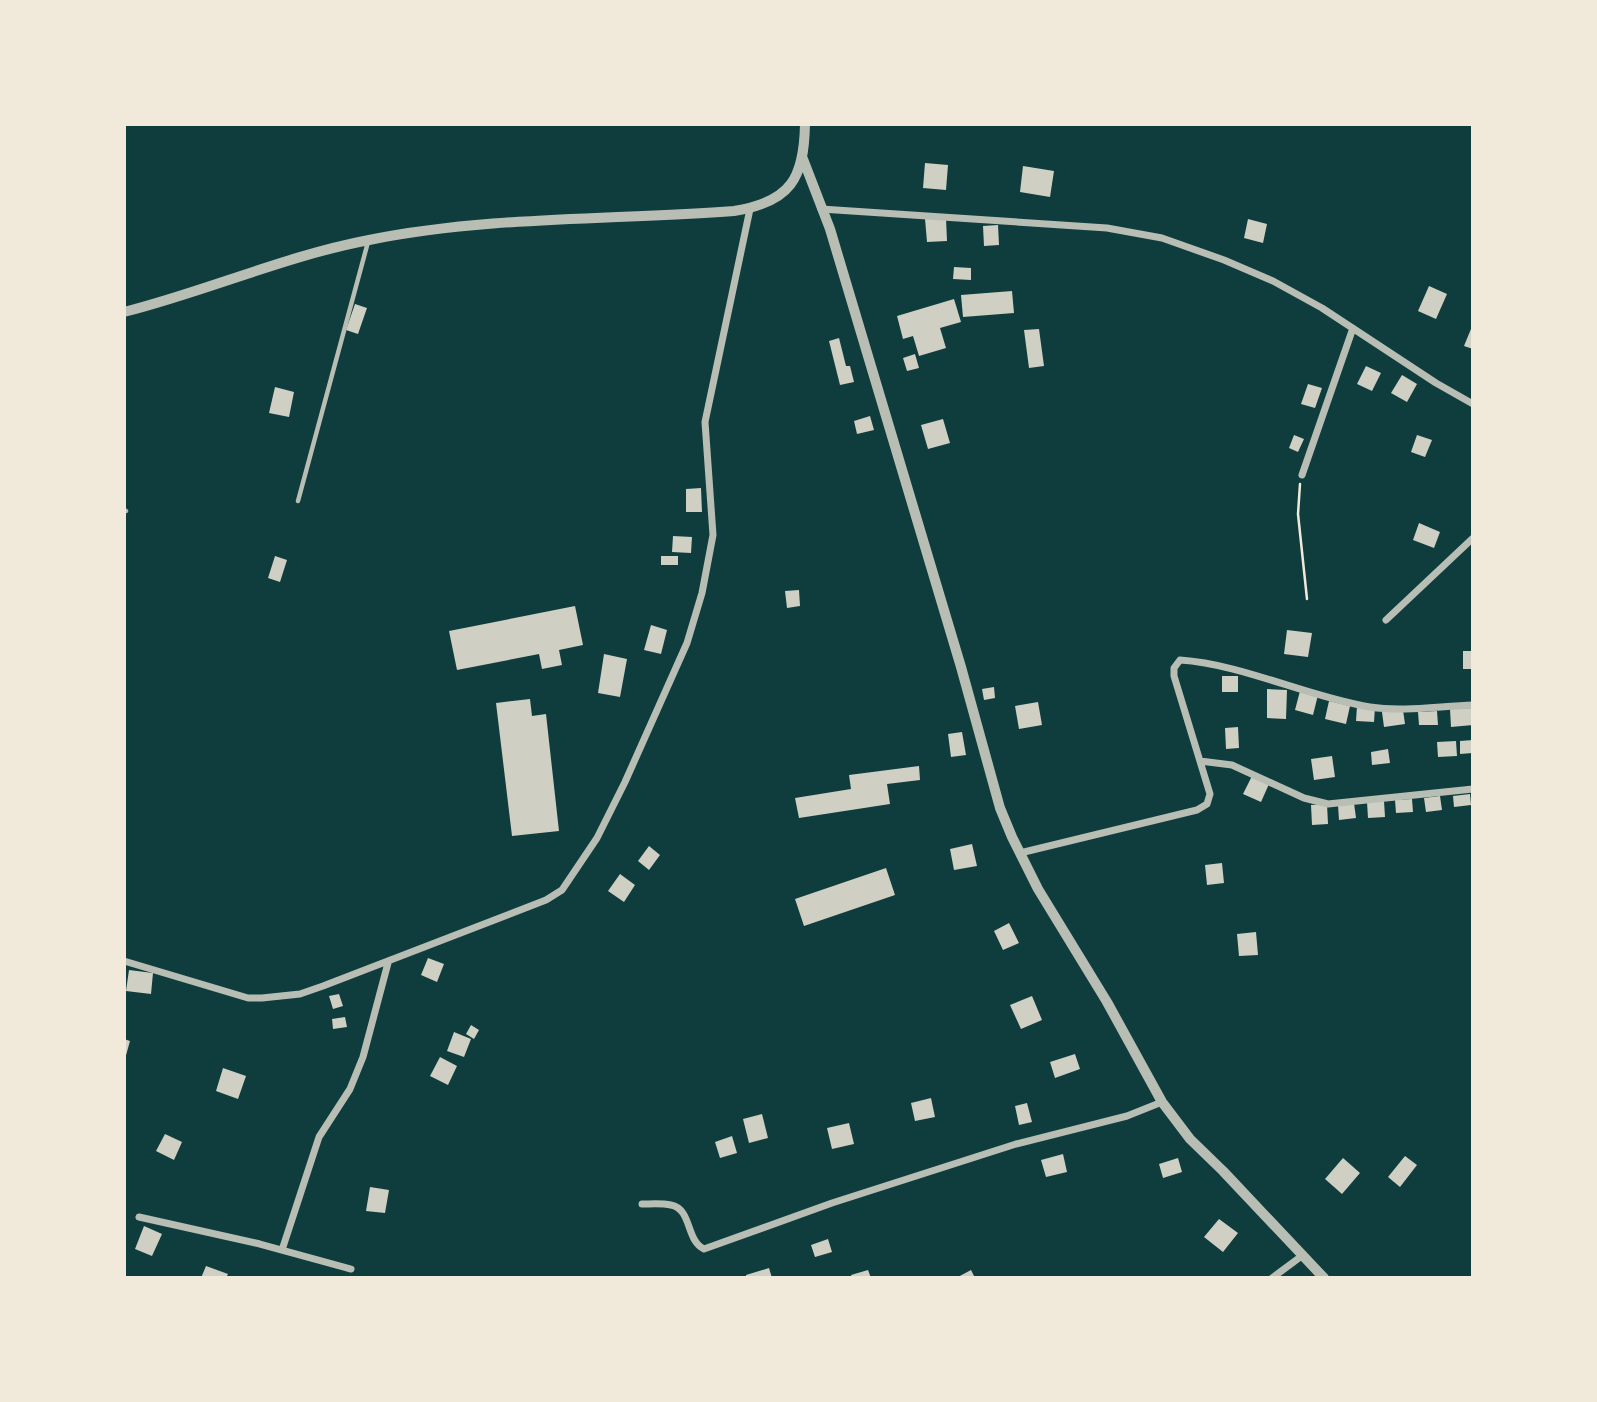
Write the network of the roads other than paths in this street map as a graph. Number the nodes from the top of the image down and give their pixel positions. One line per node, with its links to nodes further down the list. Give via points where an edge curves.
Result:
1 (806, 124): 2 (street)
2 (803, 159): 3 (street, via 785,190); 4 (street)
3 (750, 209): 5 (street, via 484,224); 18 (street, via 705,422 713,510 702,593 687,643 609,817 573,875 553,897)
4 (821, 209): 7 (street, via 1137,233 1188,247 1273,281); 16 (street, via 1000,808)
5 (369, 239): 6 (street); 10 (lane)
6 (124, 312)
7 (1353, 328): 8 (street); 9 (street)
8 (1473, 404)
9 (1302, 475)
10 (298, 501)
11 (1473, 538): 12 (street)
12 (1386, 620)
13 (1473, 705): 14 (street, via 1372,707 1180,660 1174,676)
14 (1200, 761): 15 (street, via 1232,765 1304,799 1328,804); 16 (street, via 1210,794 1203,808)
15 (1473, 789)
16 (1020, 853): 19 (street)
17 (124, 961): 18 (street, via 234,995 262,998 300,994)
18 (388, 962): 22 (street, via 363,1057 350,1089 319,1138)
19 (1162, 1102): 20 (street, via 832,1203 704,1249 693,1240 678,1208); 23 (street, via 1190,1139)
20 (642, 1204)
21 (139, 1217): 22 (street)
22 (282, 1250): 24 (street)
23 (1303, 1255): 25 (street); 26 (street)
24 (351, 1269)
25 (1272, 1278)
26 (1324, 1278)

